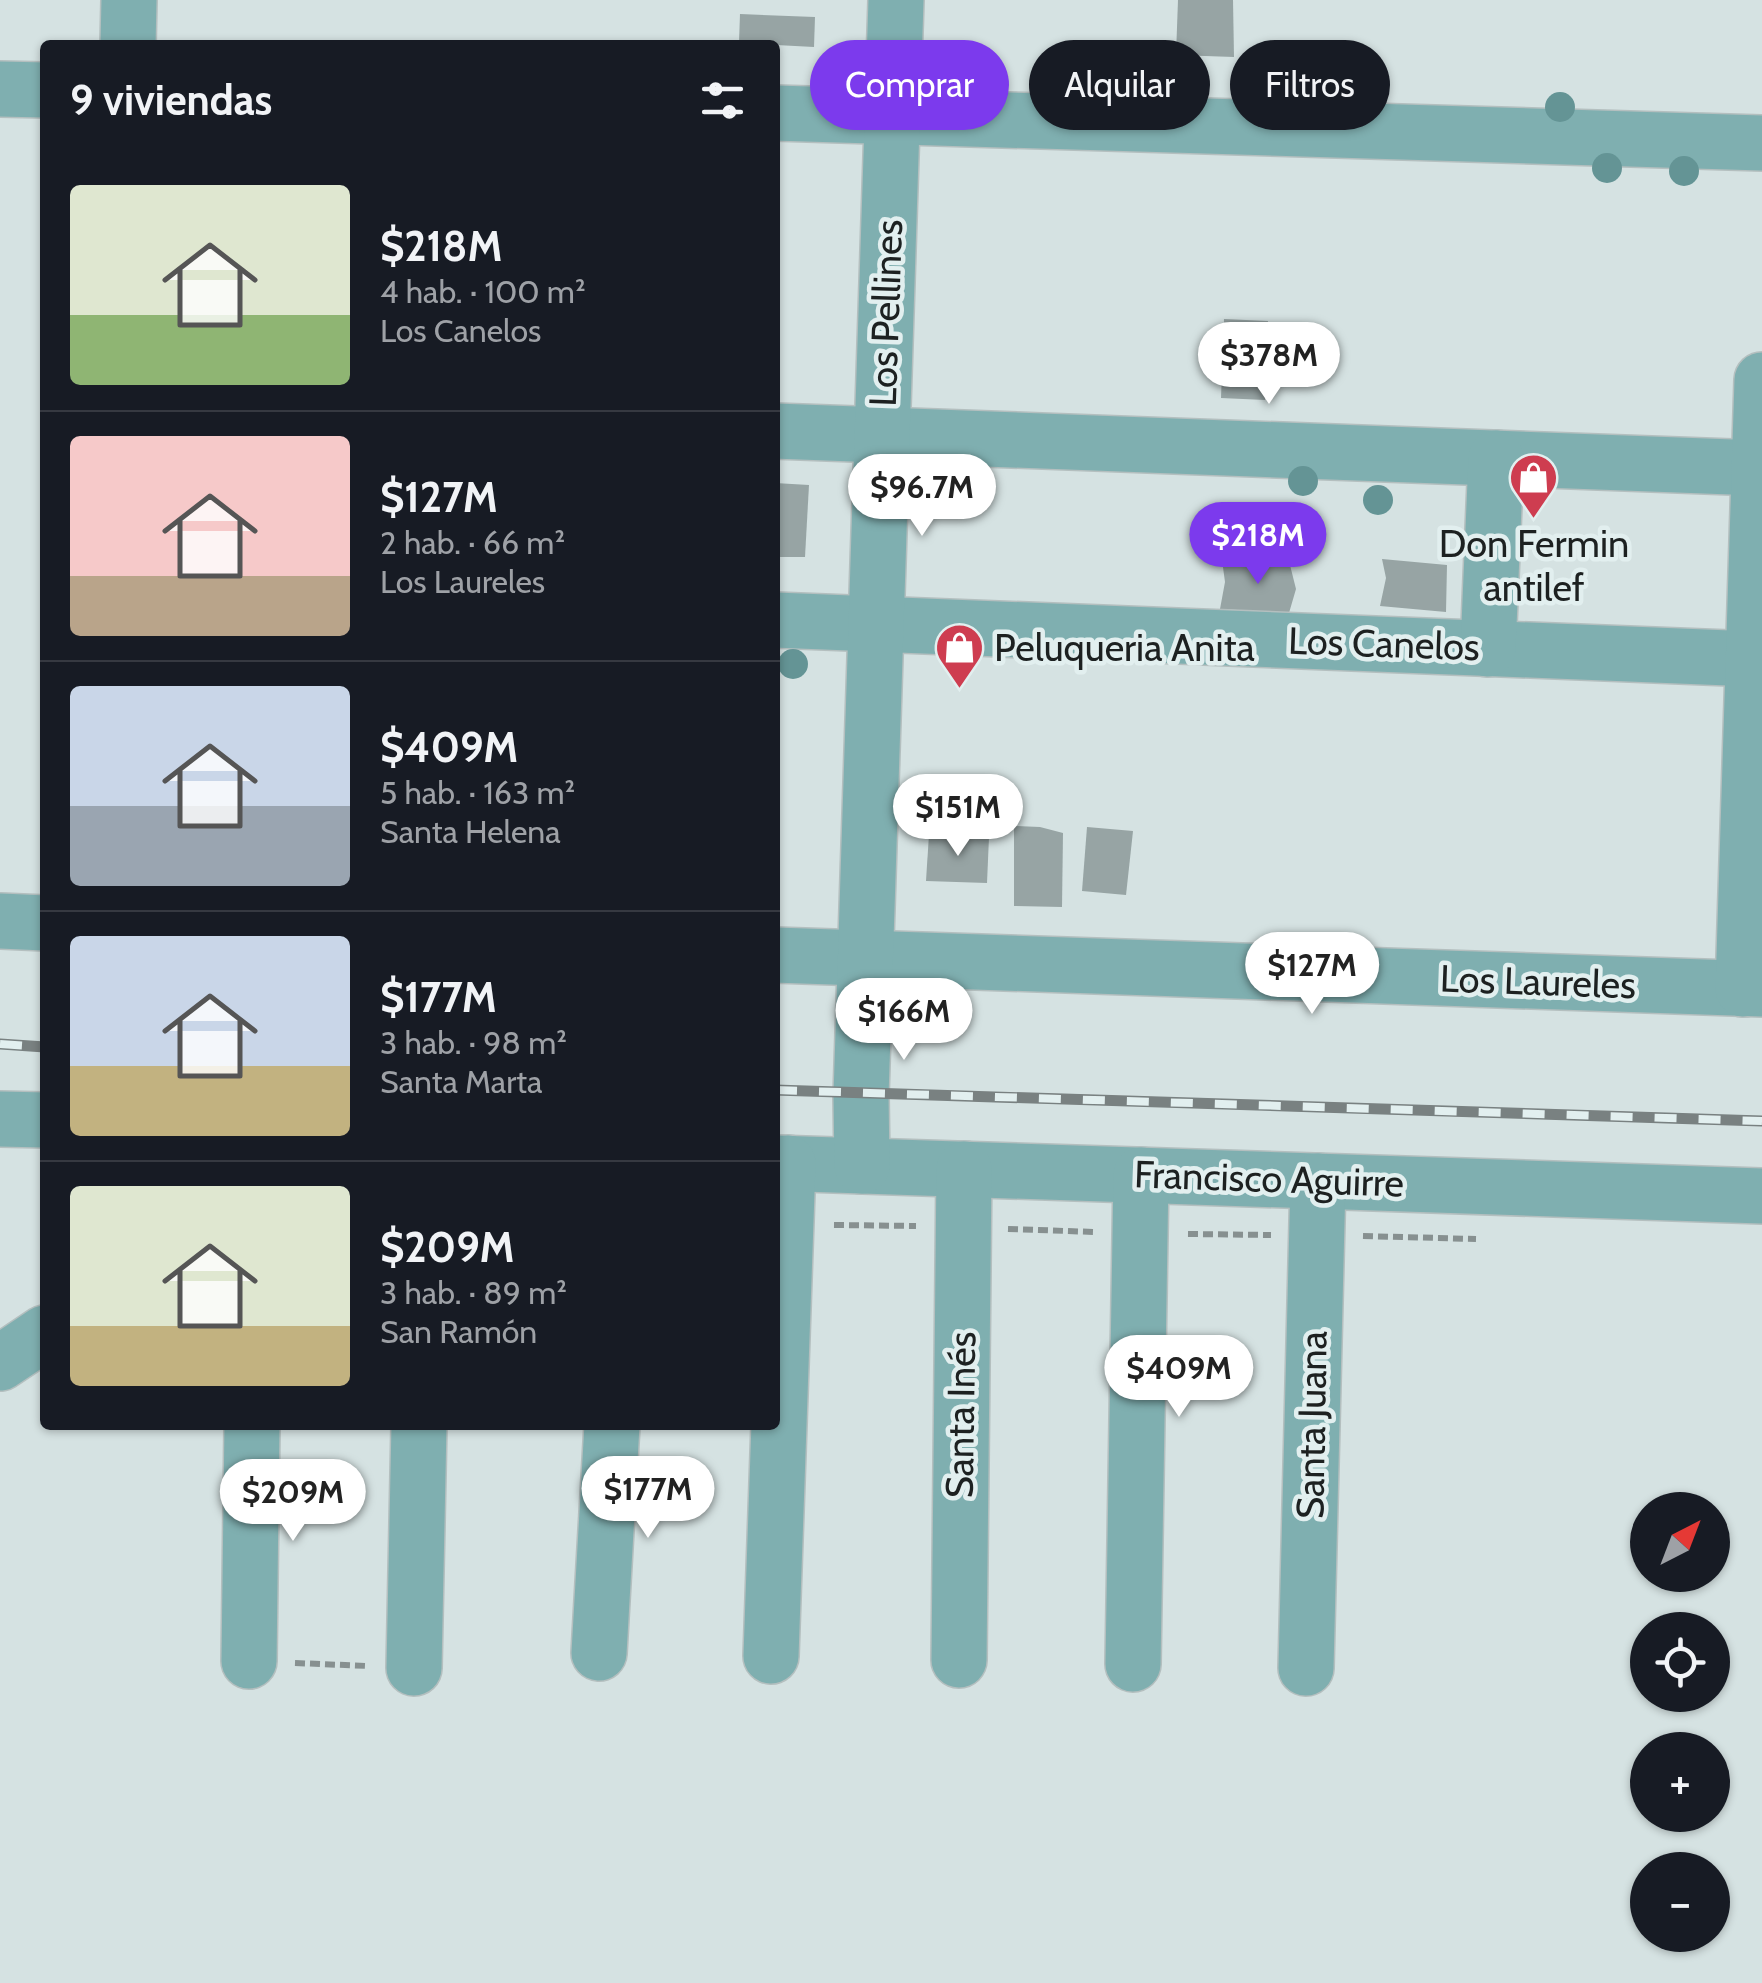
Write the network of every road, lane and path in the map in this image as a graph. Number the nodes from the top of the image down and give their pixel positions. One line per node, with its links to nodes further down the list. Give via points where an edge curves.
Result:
1 (129, 0): 3 (street)
2 (896, 0): 4 (street, Los Pellines)
3 (128, 40)
4 (895, 40)
5 (0, 89): 6 (street)
6 (40, 90)
7 (780, 113): 8 (street)
8 (810, 114)
9 (1009, 120): 11 (street)
10 (893, 130): 14 (street, Los Pellines)
11 (1762, 143)
12 (1762, 380): 16 (street)
13 (780, 432): 14 (street)
14 (882, 436): 15 (street); 18 (street, Los Pellines)
15 (1496, 458): 16 (street); 19 (street)
16 (1759, 468): 20 (street)
17 (780, 620): 18 (street, Los Canelos)
18 (876, 624): 19 (street, Los Canelos); 24 (street, Los Pellines)
19 (1488, 648): 20 (street, Los Canelos)
20 (1754, 660): 25 (street)
21 (0, 921): 22 (street)
22 (40, 923)
23 (780, 954): 24 (street, Los Laureles)
24 (865, 959): 25 (street, Los Laureles); 29 (street, Los Pellines)
25 (1753, 989)
26 (0, 1119): 27 (street)
27 (40, 1120)
28 (781, 1163): 29 (street, Francisco Aguirre); 34 (street)
29 (862, 1166): 30 (street, Francisco Aguirre)
30 (964, 1169): 31 (street, Francisco Aguirre); 43 (street, Santa Inés)
31 (1141, 1175): 32 (street, Francisco Aguirre); 45 (street)
32 (1318, 1181): 33 (street, Francisco Aguirre); 47 (street, Santa Juana)
33 (1762, 1196)
34 (780, 1208)
35 (40, 1336): 36 (street)
36 (0, 1363)
37 (252, 1430): 44 (street)
38 (419, 1430): 46 (street)
39 (612, 1430): 41 (street)
40 (775, 1430): 42 (street)
41 (599, 1652)
42 (770, 1656)
43 (959, 1660)
44 (249, 1661): 46 (path)
45 (1133, 1664)
46 (414, 1668)
47 (1306, 1668)

